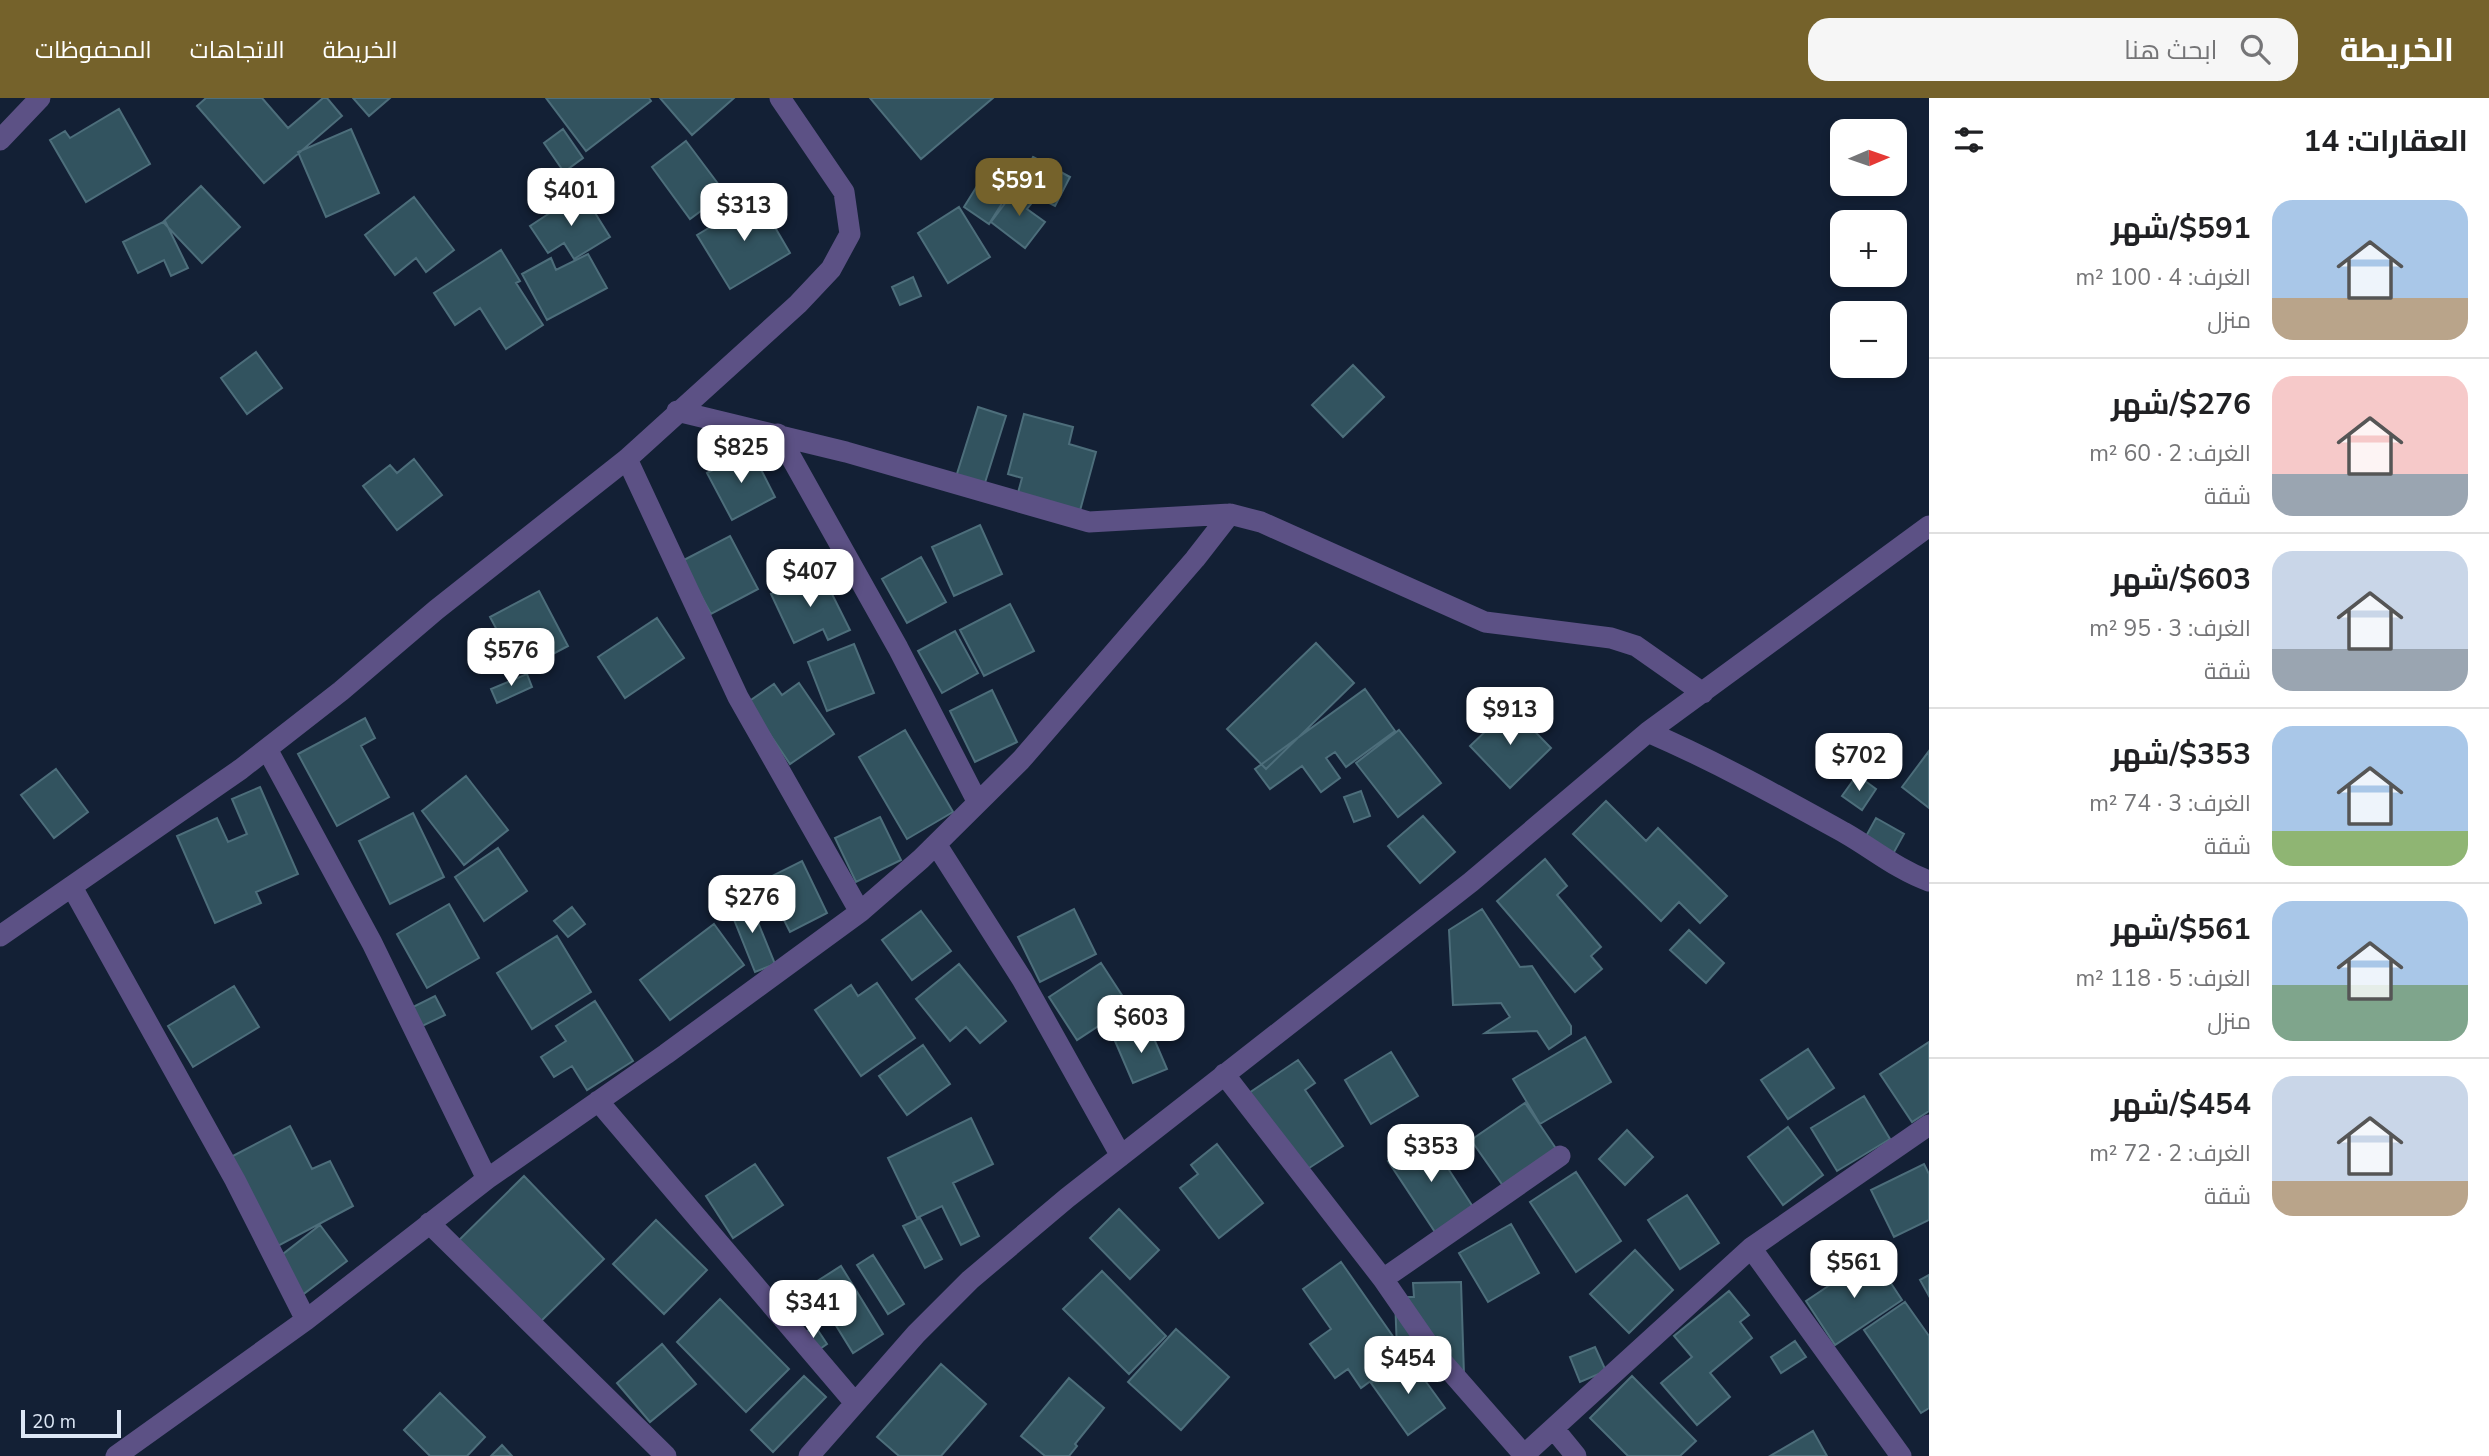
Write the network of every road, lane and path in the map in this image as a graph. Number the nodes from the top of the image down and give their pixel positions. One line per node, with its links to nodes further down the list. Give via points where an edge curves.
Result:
1 (40, 98): 3 (street)
2 (780, 98): 4 (street, via 844,192 849,234 831,269 798,304)
3 (0, 140)
4 (677, 411): 5 (street); 6 (street)
5 (778, 434): 7 (street, via 1089,522); 12 (street)
6 (627, 459): 11 (street); 16 (street, via 738,697)
7 (1230, 514): 9 (street, via 1308,541 1485,622 1611,638 1636,646); 12 (street, via 1055,723)
8 (1929, 526): 9 (street)
9 (1703, 693): 10 (street)
10 (1648, 733): 14 (street, via 1715,761 1909,874); 18 (street, via 1471,882)
11 (267, 749): 15 (street); 23 (street, via 372,943)
12 (977, 801): 13 (street)
13 (936, 844): 16 (street); 21 (street, via 1022,979)
14 (1929, 881)
15 (72, 887): 17 (street); 27 (street, via 235,1180)
16 (860, 912): 19 (street)
17 (0, 936)
18 (1224, 1074): 21 (street); 26 (street)
19 (598, 1101): 23 (street); 28 (street)
20 (1929, 1125): 25 (street)
21 (1121, 1156): 28 (street, via 970,1280)
22 (1560, 1156): 26 (street)
23 (487, 1179): 24 (street)
24 (429, 1223): 27 (street); 31 (street)
25 (1751, 1248): 29 (street); 34 (street)
26 (1383, 1279): 29 (street, via 1432,1350 1519,1452 1526,1454)
27 (306, 1320): 30 (street)
28 (855, 1403): 32 (street)
29 (1554, 1429): 33 (street)
30 (116, 1456)
31 (666, 1456)
32 (809, 1456)
33 (1576, 1456)
34 (1901, 1456)

